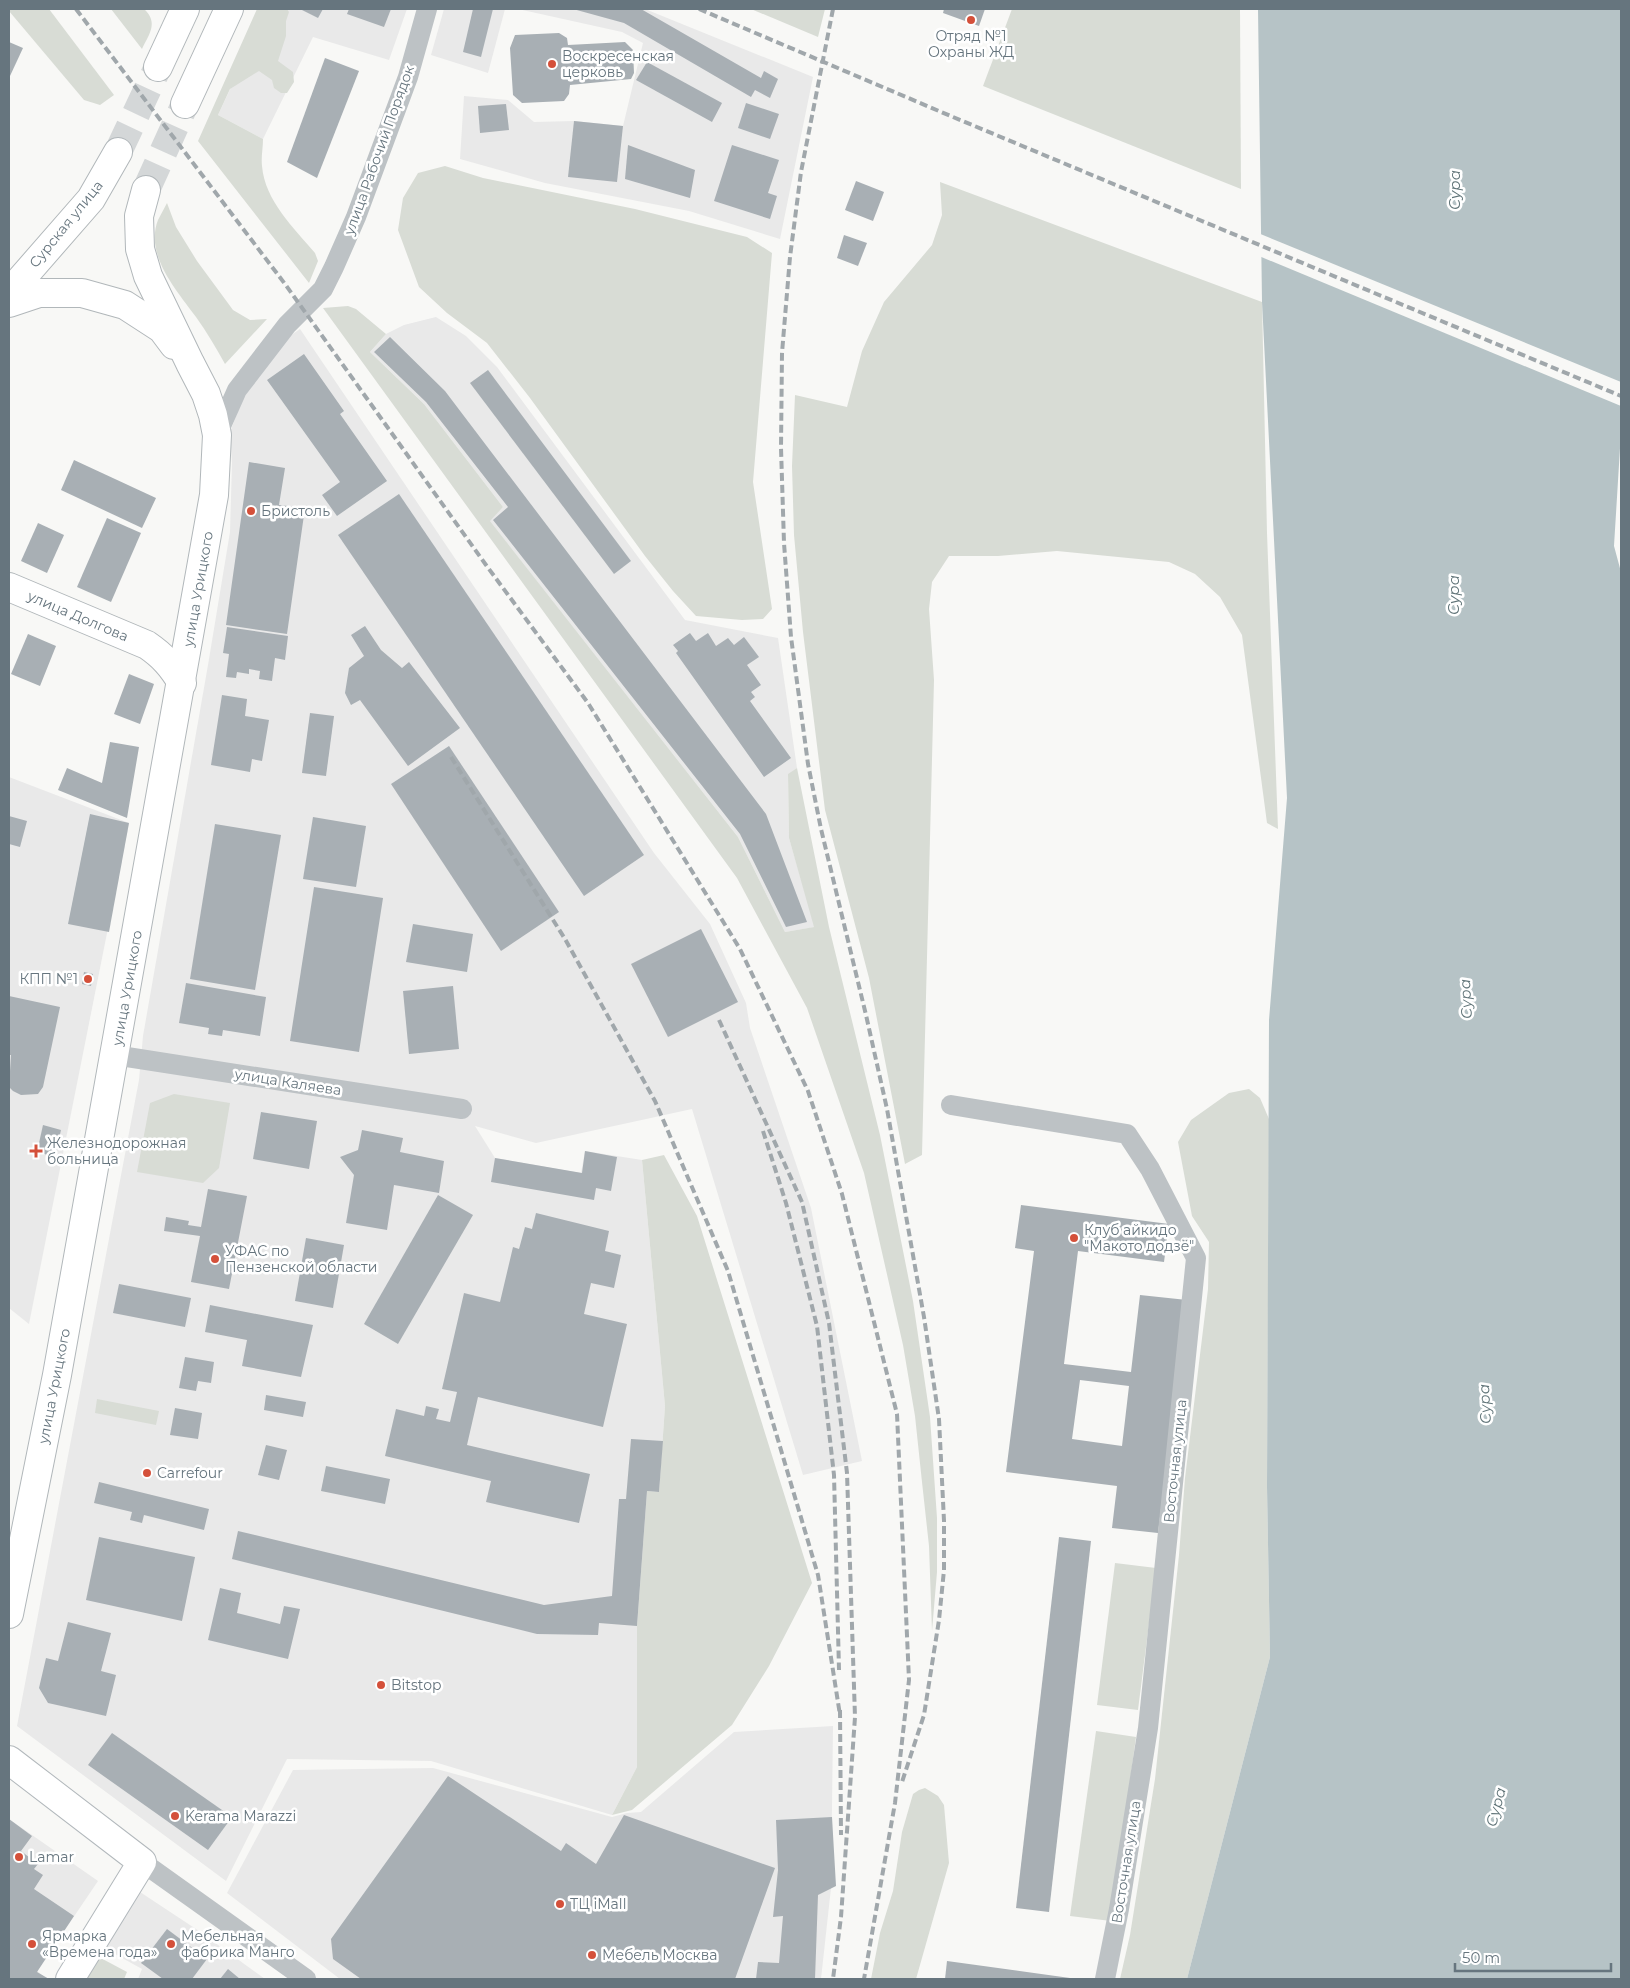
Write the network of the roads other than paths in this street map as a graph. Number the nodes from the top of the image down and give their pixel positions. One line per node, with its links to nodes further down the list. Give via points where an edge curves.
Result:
1 (185, 9): 4 (main road)
2 (229, 9): 5 (main road)
3 (427, 9): 11 (street, улица Рабочий Порядок, via 408,77 356,217 323,289 287,325 237,390)
4 (158, 67)
5 (184, 104)
6 (118, 152): 8 (main road, Сурская улица, via 90,199)
7 (146, 190): 10 (main road, via 139,216 140,249 148,276)
8 (9, 293)
9 (9, 302): 10 (main road, via 39,293 82,293 125,305 162,329)
10 (190, 363): 11 (main road, улица Урицкого, via 206,394)
11 (217, 435): 13 (main road, улица Урицкого, via 214,495)
12 (9, 587): 14 (main road, улица Долгова)
13 (193, 618): 14 (main road, улица Долгова, via 175,641 161,646); 15 (main road, улица Урицкого)
14 (147, 645): 15 (main road, улица Долгова, via 174,668)
15 (182, 684): 16 (main road, улица Урицкого)
16 (114, 1055): 18 (street, улица Каляева); 19 (main road, улица Урицкого, via 57,1375)
17 (951, 1104): 24 (street, Восточная улица, via 1127,1134 1150,1169 1196,1258 1148,1728 1120,1909)
18 (462, 1109)
19 (9, 1614)
20 (9, 1760): 21 (main road)
21 (142, 1862): 22 (main road); 23 (street)
22 (70, 1979)
23 (306, 1979)
24 (1105, 1979)

